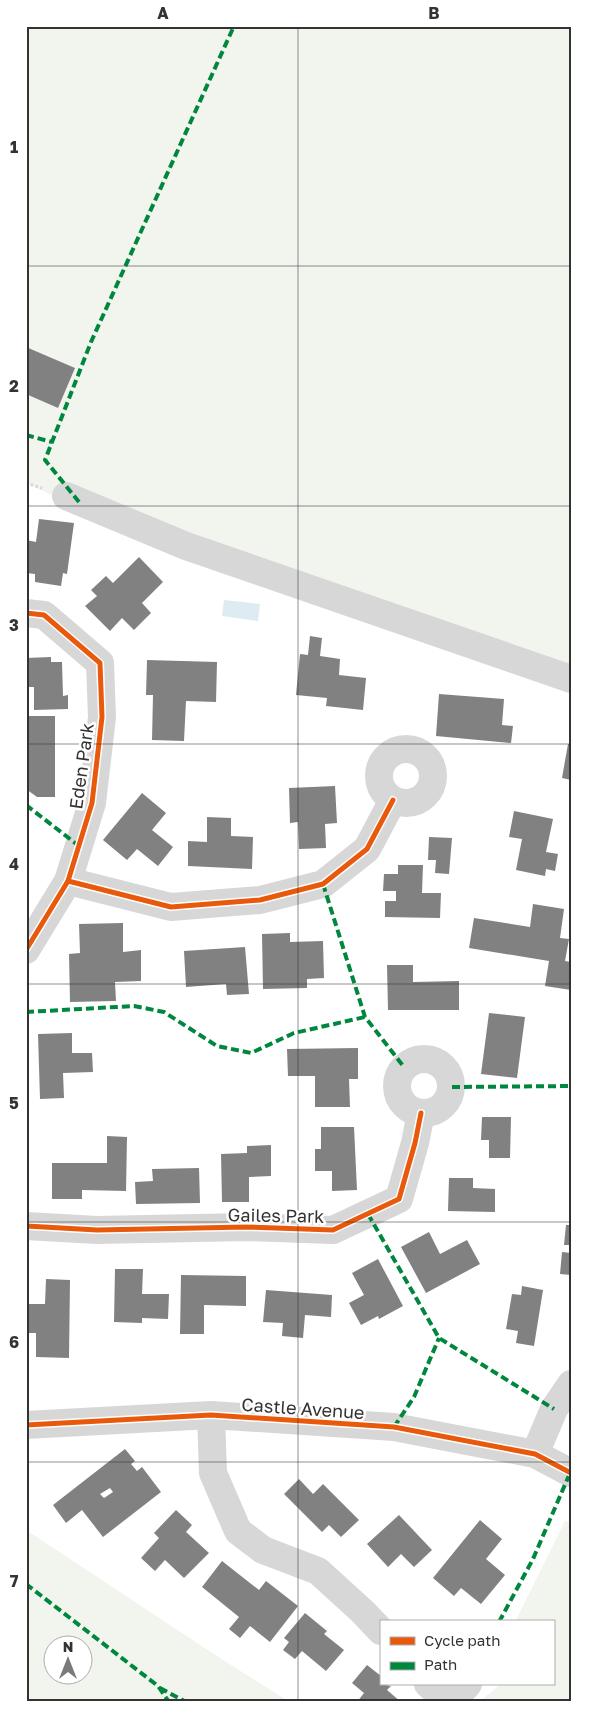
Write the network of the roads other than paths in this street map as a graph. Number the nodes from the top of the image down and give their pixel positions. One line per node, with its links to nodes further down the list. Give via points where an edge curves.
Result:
1 (66, 496): 3 (street, via 186,546)
2 (26, 613): 5 (street, Eden Park, via 44,615 100,663 102,716 92,803)
3 (571, 679)
4 (393, 800): 5 (street, via 367,850 323,884 260,900 171,907)
5 (68, 881): 6 (street, Eden Park)
6 (26, 950)
7 (421, 1113): 8 (street, Gailes Park, via 399,1199 333,1230 247,1227 97,1230)
8 (26, 1226)
9 (571, 1384): 12 (street, via 554,1409)
10 (211, 1415): 11 (street, Castle Avenue); 12 (street, Castle Avenue, via 394,1427); 14 (street, via 213,1473 238,1531 263,1550 318,1571)
11 (26, 1425)
12 (535, 1454): 13 (street, Castle Avenue)
13 (571, 1473)
14 (380, 1630)
15 (430, 1686): 16 (street, via 440,1693 449,1694)
16 (466, 1686)

